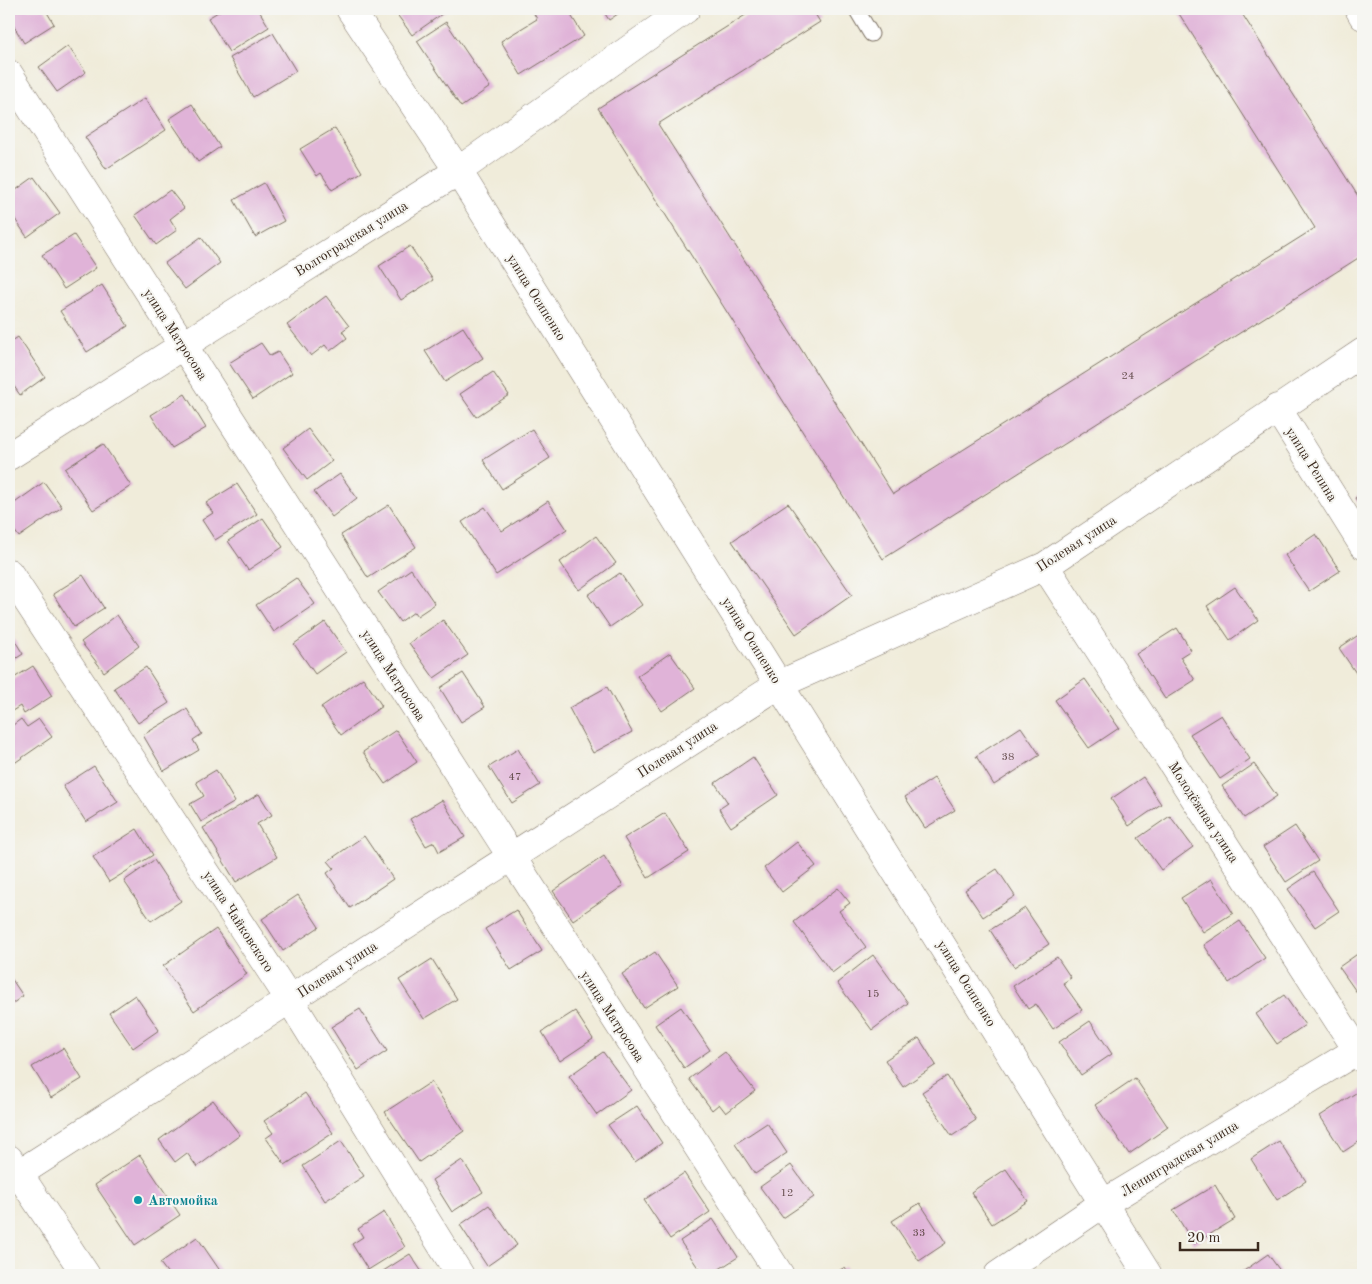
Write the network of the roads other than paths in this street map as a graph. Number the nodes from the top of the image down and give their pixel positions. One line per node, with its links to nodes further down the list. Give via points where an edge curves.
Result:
1 (350, 9): 8 (street, улица Осипенко)
2 (685, 9): 8 (street, Волгоградская улица)
3 (856, 9): 6 (lane)
4 (1359, 9): 5 (street)
5 (1363, 16)
6 (871, 34)
7 (9, 74): 9 (street, улица Матросова)
8 (458, 171): 9 (street, Волгоградская улица); 16 (street, улица Осипенко)
9 (182, 344): 12 (street, Волгоградская улица); 17 (street, улица Матросова)
10 (1363, 352): 11 (street, Полевая улица)
11 (1277, 408): 13 (street, улица Репина); 14 (street, Полевая улица)
12 (9, 456)
13 (1363, 545)
14 (1045, 566): 16 (street, Полевая улица); 19 (street, Молодёжная улица)
15 (9, 573): 18 (street, улица Чайковского)
16 (780, 684): 17 (street, Полевая улица); 21 (street, улица Осипенко)
17 (510, 856): 18 (street, Полевая улица); 24 (street, улица Матросова)
18 (290, 1000): 20 (street, Полевая улица); 23 (street, улица Чайковского)
19 (1361, 1052): 21 (street, Ленинградская улица)
20 (12, 1171): 22 (street)
21 (1104, 1204): 25 (street, Ленинградская улица); 26 (street, улица Осипенко)
22 (86, 1275)
23 (460, 1275)
24 (780, 1275)
25 (998, 1275)
26 (1148, 1275)

